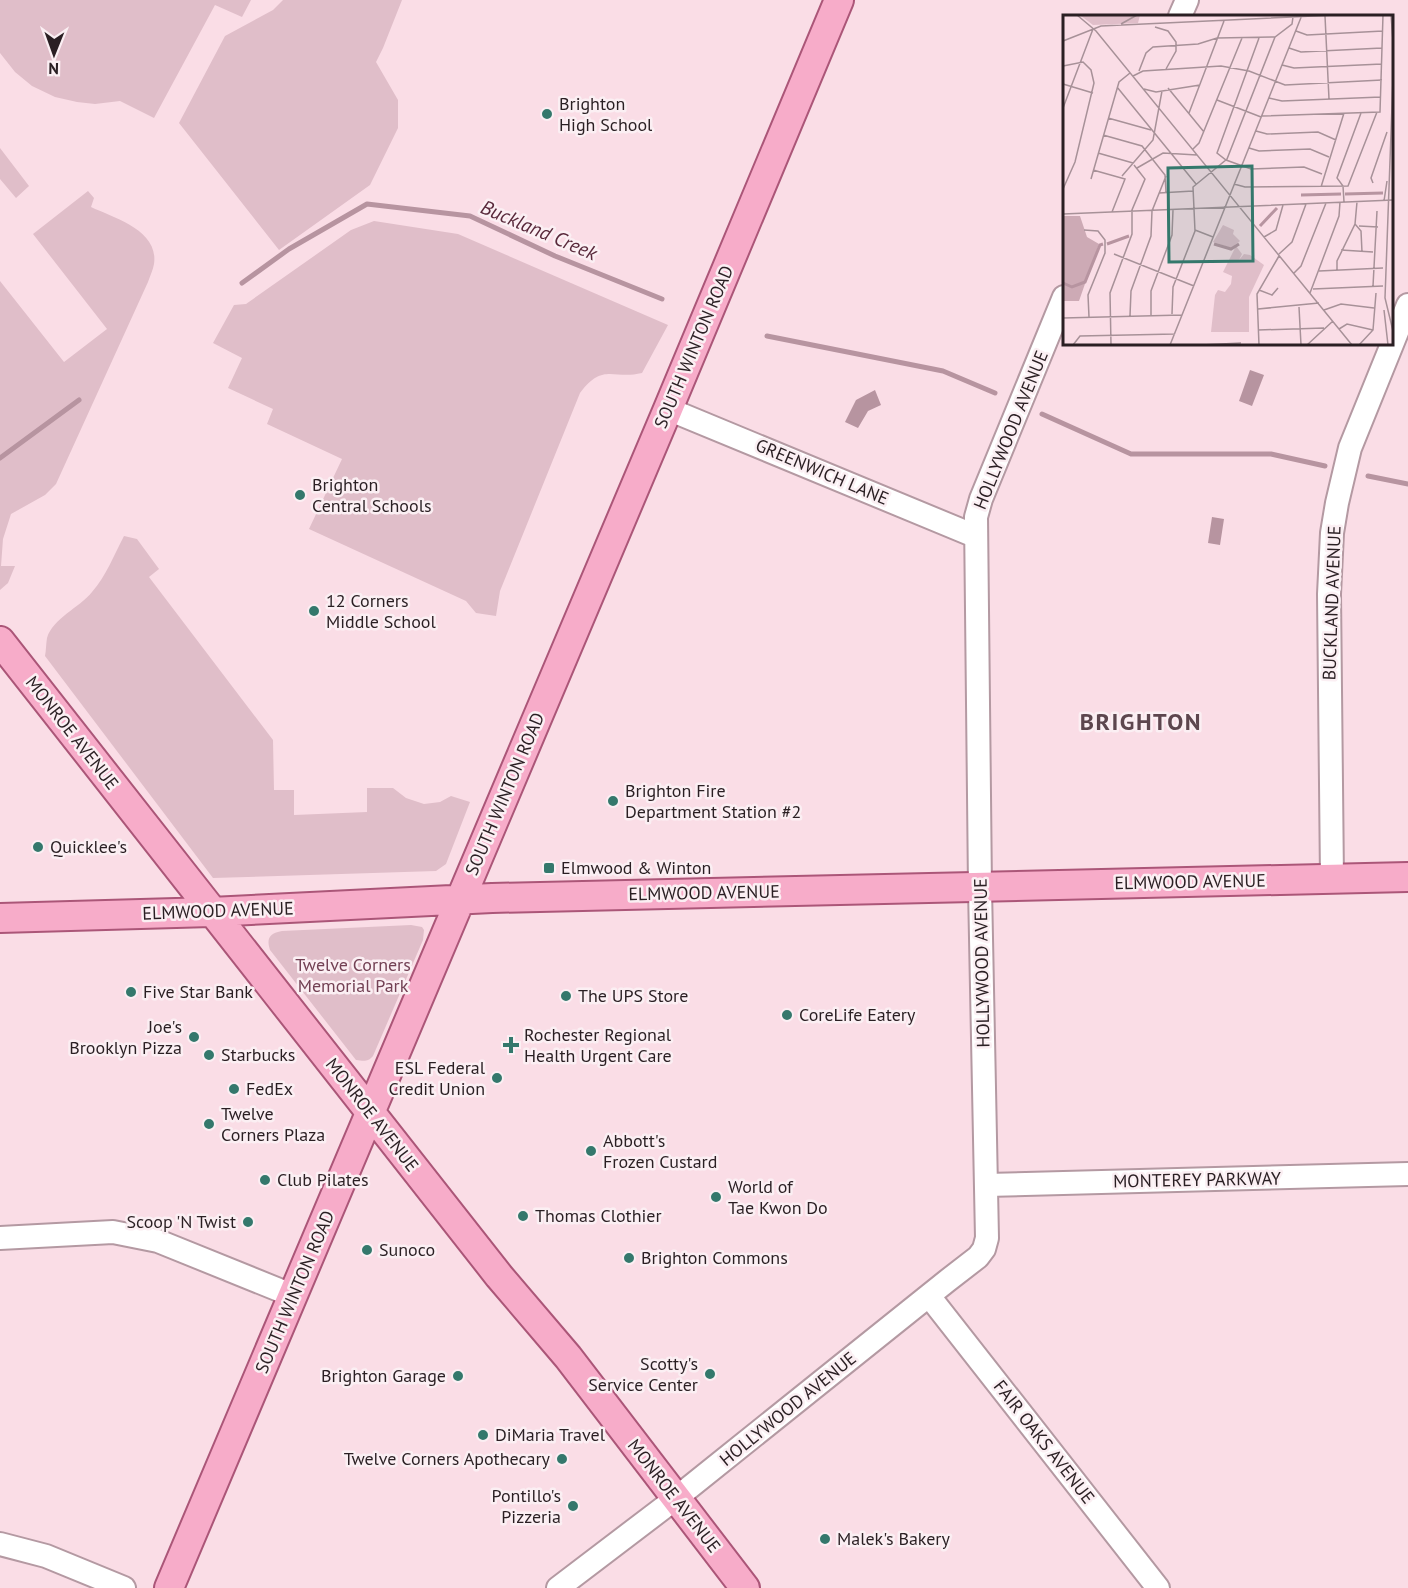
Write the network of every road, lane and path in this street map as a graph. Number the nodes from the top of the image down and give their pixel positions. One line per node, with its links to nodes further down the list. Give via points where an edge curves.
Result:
1 (839, 0): 8 (main road, SOUTH WINTON ROAD)
2 (1187, 0): 3 (street)
3 (1180, 15)
4 (1063, 302): 9 (street, HOLLYWOOD AVENUE, via 981,499)
5 (1408, 304): 6 (street, BUCKLAND AVENUE)
6 (1393, 341)
7 (1391, 345): 12 (street, BUCKLAND AVENUE, via 1350,448 1332,533)
8 (668, 409): 9 (street, GREENWICH LANE); 14 (main road, SOUTH WINTON ROAD)
9 (975, 536): 13 (street, HOLLYWOOD AVENUE)
10 (0, 641): 15 (main road, MONROE AVENUE)
11 (1408, 877): 12 (main road, ELMWOOD AVENUE)
12 (1332, 879): 13 (main road, ELMWOOD AVENUE)
13 (980, 888): 14 (main road, ELMWOOD AVENUE); 19 (street, HOLLYWOOD AVENUE)
14 (460, 900): 15 (main road, ELMWOOD AVENUE); 17 (main road, SOUTH WINTON ROAD)
15 (212, 912): 16 (main road, ELMWOOD AVENUE); 17 (main road, MONROE AVENUE)
16 (0, 918)
17 (370, 1112): 21 (main road, SOUTH WINTON ROAD); 23 (main road, MONROE AVENUE, via 568,1357)
18 (1408, 1174): 19 (street, MONTEREY PARKWAY)
19 (986, 1185): 22 (street, HOLLYWOOD AVENUE, via 984,1249)
20 (0, 1238): 21 (street, via 105,1232 136,1235)
21 (294, 1296): 26 (main road, SOUTH WINTON ROAD)
22 (929, 1296): 23 (street, HOLLYWOOD AVENUE); 29 (street, FAIR OAKS AVENUE)
23 (675, 1499): 27 (street, HOLLYWOOD AVENUE); 28 (main road, MONROE AVENUE)
24 (0, 1544): 25 (street, via 46,1556)
25 (124, 1588)
26 (169, 1588)
27 (558, 1588)
28 (745, 1588)
29 (1158, 1588)

